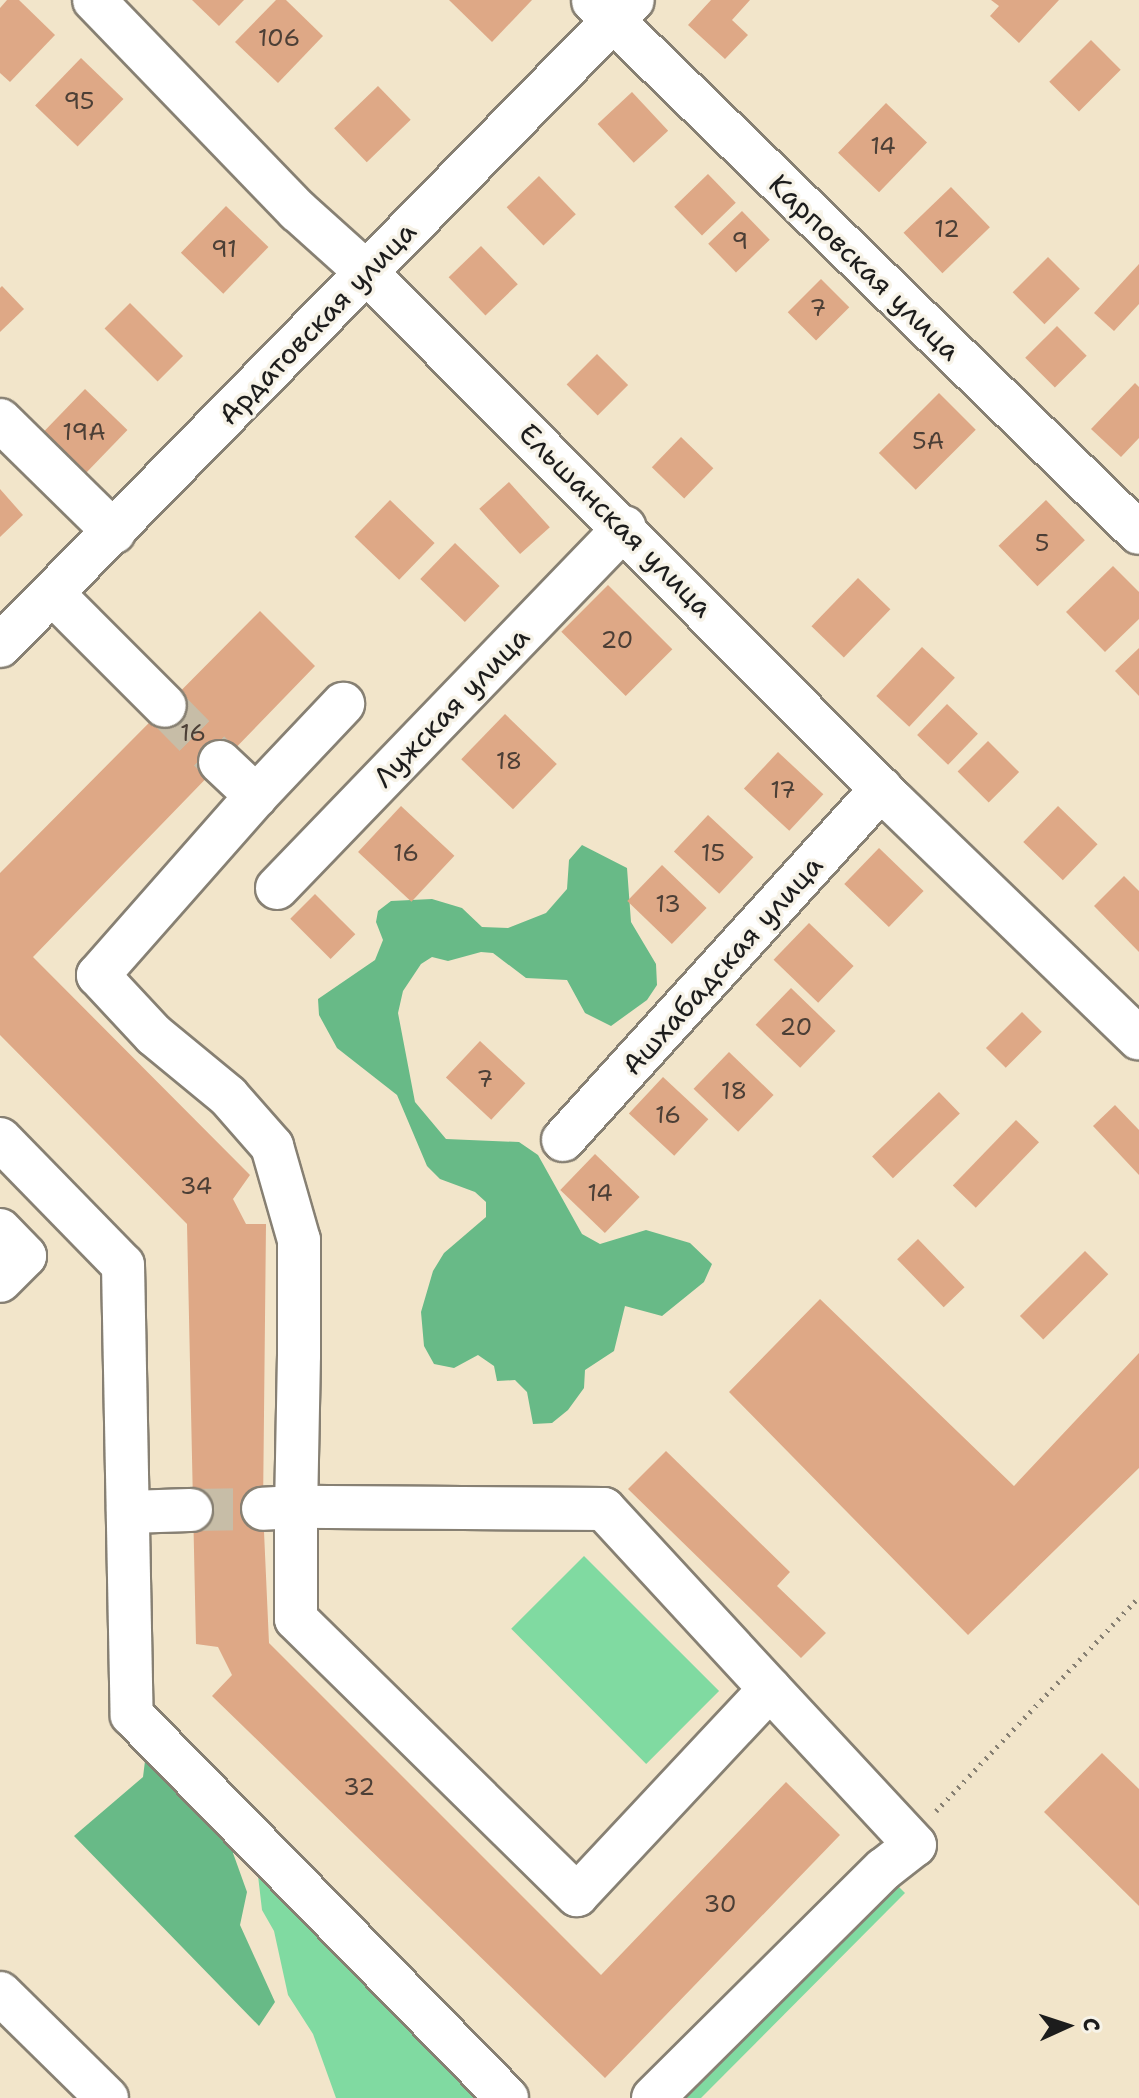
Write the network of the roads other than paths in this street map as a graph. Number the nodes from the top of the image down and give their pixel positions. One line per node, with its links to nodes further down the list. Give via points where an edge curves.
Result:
1 (94, 0): 3 (street, Ельшанская улица, via 298,211)
2 (613, 7): 3 (street, Ардатовская улица); 7 (street, Карповская улица)
3 (366, 272): 5 (street, Ельшанская улица); 6 (street, Ардатовская улица)
4 (0, 420): 6 (street)
5 (625, 527): 13 (street, Ельшанская улица); 15 (street, Лужская улица)
6 (114, 532): 8 (street, Ардатовская улица)
7 (1139, 533)
8 (53, 594): 9 (street, Ардатовская улица); 11 (street)
9 (0, 646)
10 (343, 704): 14 (street)
11 (165, 706)
12 (220, 762): 14 (street)
13 (881, 789): 16 (street, Ельшанская улица); 18 (street, Ашхабадская улица)
14 (256, 796): 21 (street, via 98,975 154,1035 228,1096 272,1146 299,1240)
15 (277, 888)
16 (1139, 1039)
17 (0, 1139): 23 (street, via 123,1265)
18 (563, 1140)
19 (0, 1230): 20 (street, via 25,1256)
20 (0, 1281)
21 (280, 1508): 24 (street, via 604,1509); 24 (street, via 296,1619 577,1895)
22 (191, 1510): 23 (street)
23 (128, 1512): 27 (street, via 132,1715)
24 (770, 1689): 28 (street, via 912,1842)
25 (0, 1993): 26 (street)
26 (107, 2098)
27 (507, 2098)
28 (653, 2098)

